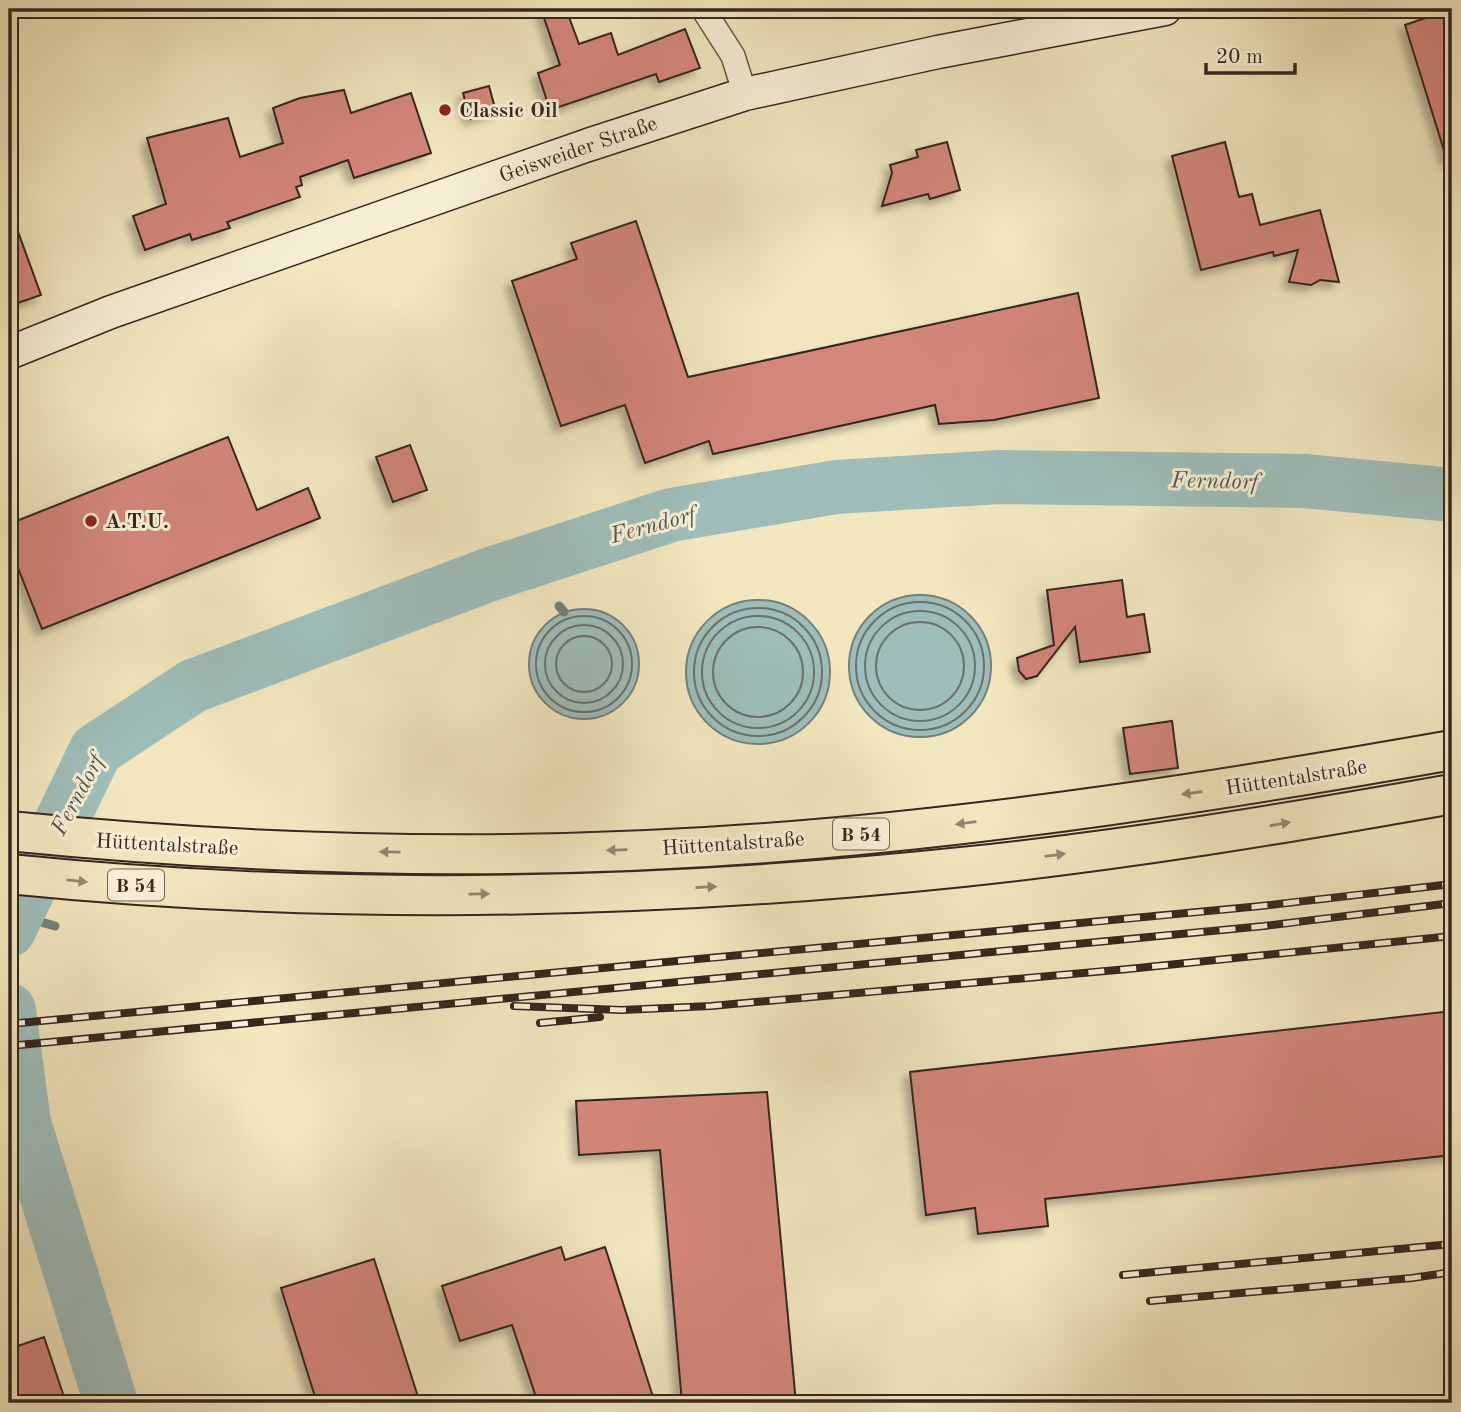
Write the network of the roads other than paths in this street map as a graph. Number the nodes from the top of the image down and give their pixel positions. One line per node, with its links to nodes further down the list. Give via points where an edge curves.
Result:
1 (703, 9): 3 (street, via 733,56)
2 (1165, 9): 3 (main road, Geisweider Straße)
3 (745, 94): 4 (main road, Geisweider Straße, via 111,312)
4 (9, 353)
5 (1452, 750): 7 (highway, Hüttentalstraße / B 54, one-way to 7, via 1144,800 766,843 454,853 101,841)
6 (1452, 794): 8 (highway, Hüttentalstraße / B 54, one-way to 6, via 264,891 444,894 771,883 961,867 1128,846)
7 (9, 831)
8 (9, 874)

